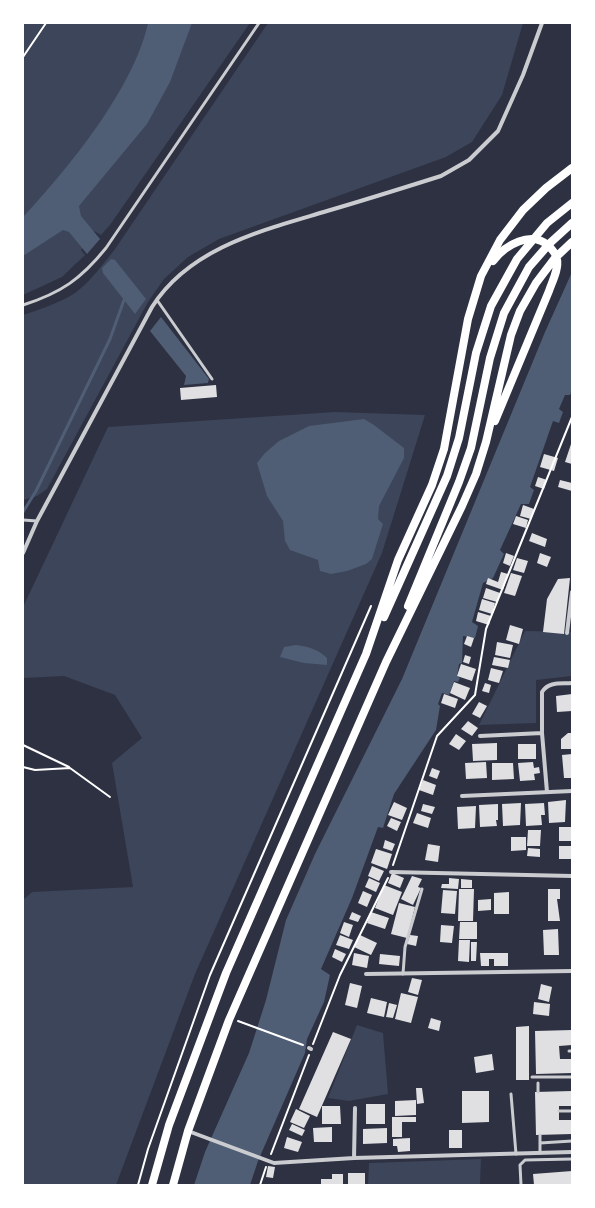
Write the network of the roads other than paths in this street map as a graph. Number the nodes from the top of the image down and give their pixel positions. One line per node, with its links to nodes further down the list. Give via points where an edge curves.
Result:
1 (259, 23): 9 (lane, via 106,248 89,269 46,298)
2 (542, 23): 8 (street, via 523,75 498,131 469,160 441,176 248,236 208,255 171,283)
3 (572, 168): 7 (main road, via 523,210 500,240)
4 (572, 203): 17 (main road, via 547,223 517,259 491,306 476,353 459,438 447,476)
5 (572, 223): 18 (main road, via 529,267 504,313 459,482)
6 (572, 242): 11 (main road, via 536,283 520,311 511,335)
7 (481, 276): 11 (main road, via 497,255 521,240 538,240 545,243 553,250 557,259 549,291); 17 (main road, via 468,319 444,449 432,485 398,560)
8 (157, 300): 10 (lane); 13 (street)
9 (23, 305)
10 (212, 379)
11 (486, 442): 18 (main road, via 462,506)
12 (23, 520): 13 (lane)
13 (37, 521): 14 (street)
14 (23, 553)
15 (572, 592): 16 (street)
16 (567, 633)
17 (366, 654): 48 (main road, via 226,973 169,1125)
18 (386, 662): 39 (main road, via 229,1020)
19 (572, 683): 20 (street, via 545,686 542,692)
20 (542, 733): 21 (street); 23 (street)
21 (480, 736)
22 (572, 791): 23 (street)
23 (547, 792): 24 (street)
24 (462, 796)
25 (391, 872): 26 (street)
26 (572, 876)
27 (422, 890): 30 (lane, via 405,947)
28 (572, 971): 30 (street)
29 (366, 974): 30 (street)
30 (403, 974)
31 (532, 1077): 32 (lane)
32 (572, 1077)
33 (538, 1083): 34 (lane)
34 (538, 1092)
35 (511, 1094): 45 (lane)
36 (355, 1108): 46 (street)
37 (559, 1111): 38 (lane)
38 (572, 1111)
39 (188, 1131): 46 (street, via 274,1163); 49 (main road)
40 (540, 1135): 42 (lane)
41 (572, 1141): 42 (lane)
42 (540, 1143): 44 (lane)
43 (572, 1152): 44 (street)
44 (540, 1153): 45 (street)
45 (516, 1154): 46 (street)
46 (354, 1158)
47 (572, 1159): 50 (lane, via 525,1160 520,1165)
48 (152, 1185)
49 (173, 1185)
50 (521, 1185)

